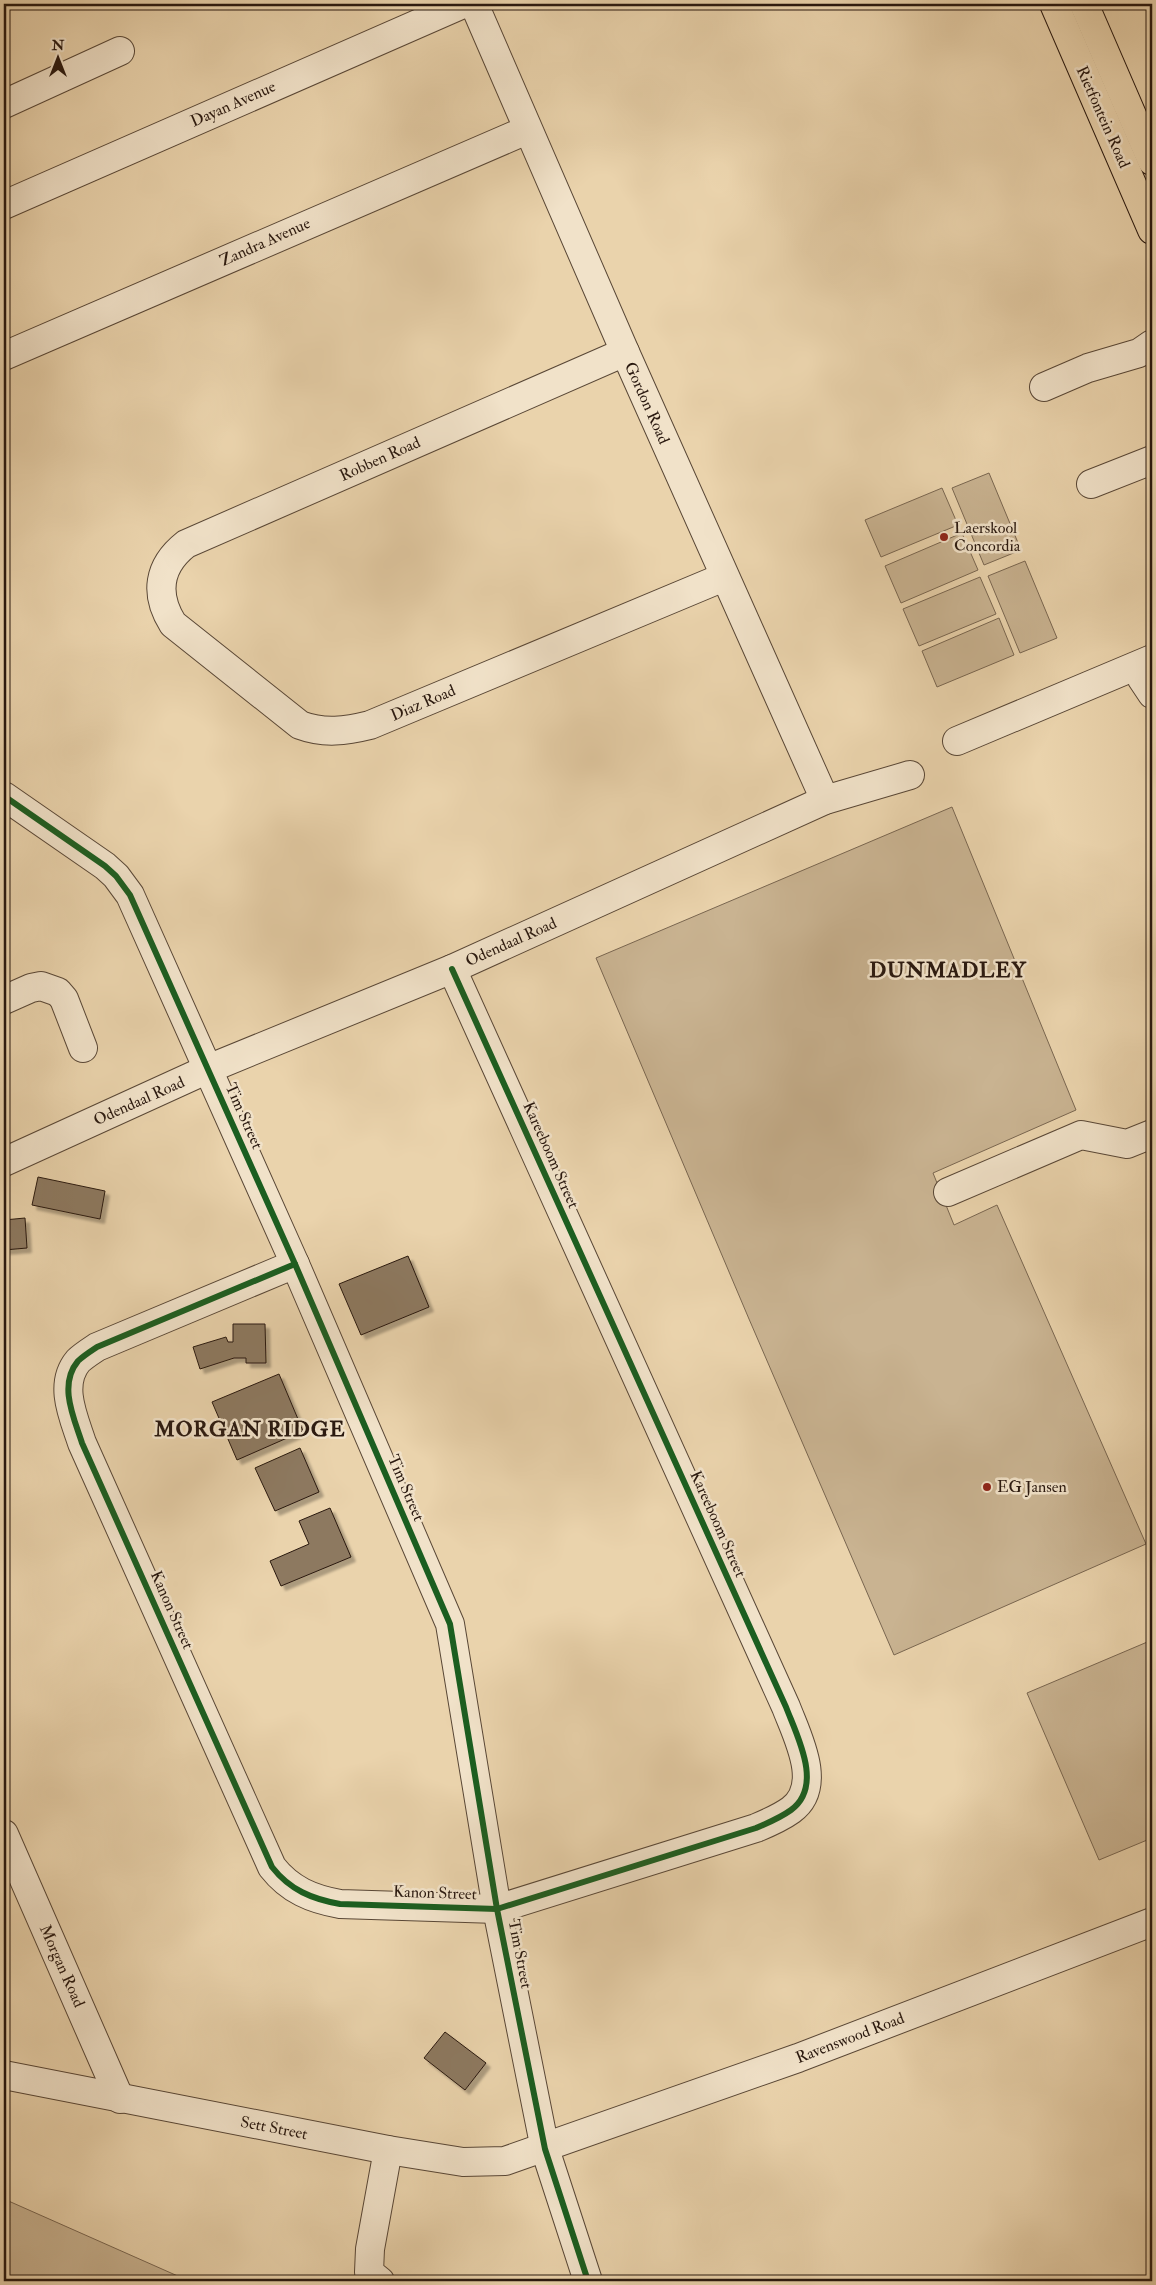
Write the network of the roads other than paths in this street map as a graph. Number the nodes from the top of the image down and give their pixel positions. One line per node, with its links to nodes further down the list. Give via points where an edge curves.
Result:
1 (463, 4): 9 (street, Dayan Avenue)
2 (474, 4): 7 (street, Gordon Road)
3 (1054, 4): 10 (main road, Rietfontein Road)
4 (1084, 4): 8 (main road, Rietfontein Road)
5 (120, 52): 6 (street)
6 (4, 104)
7 (527, 130): 12 (street, Gordon Road); 13 (street, Zandra Avenue)
8 (1152, 161)
9 (6, 197)
10 (1152, 230)
11 (1152, 344): 14 (street, via 1139,353 1088,368)
12 (625, 352): 17 (street, Gordon Road); 18 (street, Robben Road, via 186,544 171,555)
13 (4, 356)
14 (1044, 387)
15 (1152, 460): 16 (street)
16 (1091, 484)
17 (724, 576): 18 (street, Diaz Road, via 370,725 346,731 313,730 300,725 172,624 162,602); 24 (street, Gordon Road)
18 (161, 591)
19 (1145, 663): 20 (street, via 1142,679); 21 (street)
20 (1152, 694)
21 (957, 741)
22 (910, 775): 24 (street, Odendaal Road)
23 (4, 796): 28 (street, Tim Street, via 105,866 123,884)
24 (825, 800): 25 (street, Odendaal Road)
25 (452, 968): 28 (street, Odendaal Road); 34 (street, Kareeboom Street, via 786,1707 806,1763 807,1781 803,1796 792,1810 756,1828)
26 (4, 1000): 27 (street, via 41,986 58,992)
27 (84, 1048)
28 (208, 1069): 30 (street, Odendaal Road); 32 (street, Tim Street)
29 (1152, 1134): 31 (street, via 1127,1144 1081,1135)
30 (5, 1156)
31 (948, 1192)
32 (295, 1264): 34 (street, Tim Street, via 450,1624); 34 (street, Kanon Street, via 97,1347 78,1361 70,1376 68,1392 82,1443 268,1858 281,1878 316,1900 340,1904)
33 (4, 1834): 37 (street, Morgan Road)
34 (498, 1909): 38 (street, Tim Street)
35 (1152, 1922): 38 (street, Ravenswood Road, via 798,2058)
36 (4, 2076): 37 (street, Sett Street)
37 (120, 2099): 39 (street, Sett Street)
38 (545, 2149): 39 (street, Sett Street, via 505,2162 463,2162); 41 (street, Tim Street)
39 (388, 2150): 40 (street, via 370,2249 369,2272)
40 (380, 2281)
41 (588, 2281)

